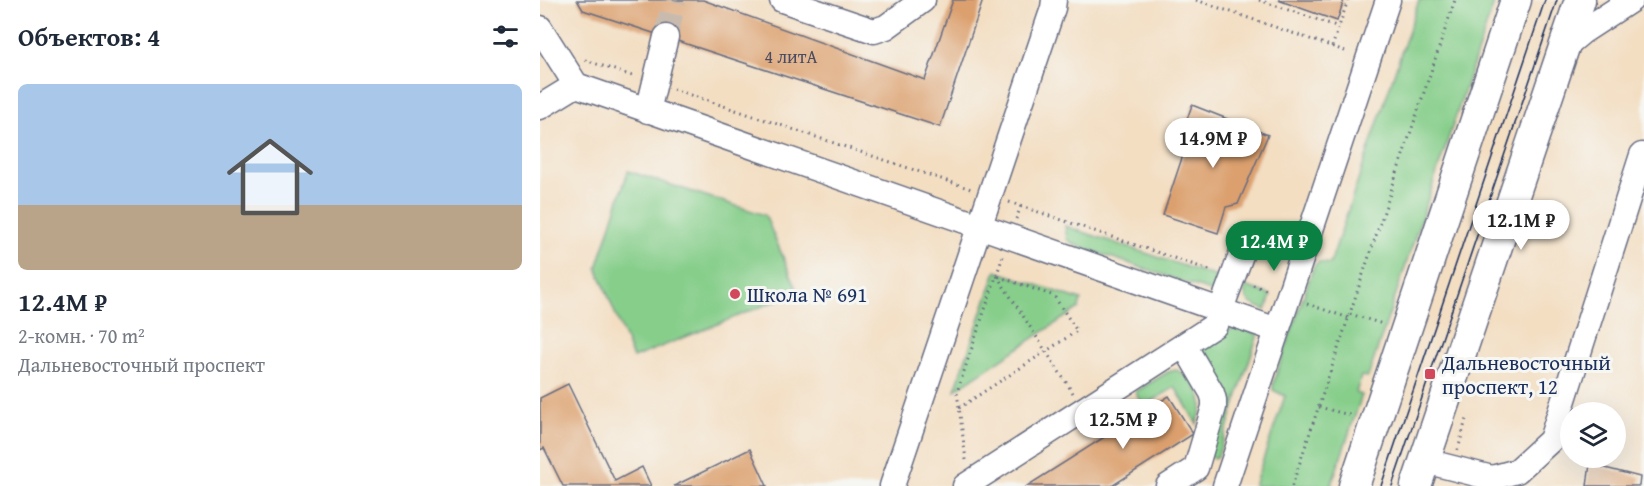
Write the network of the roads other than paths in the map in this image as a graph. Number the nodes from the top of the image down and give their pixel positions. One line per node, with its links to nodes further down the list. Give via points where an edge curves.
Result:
1 (782, 0): 8 (street)
2 (923, 0): 8 (street, via 886,27 874,31)
3 (1054, 0): 16 (street)
4 (1388, 0): 19 (street)
5 (1516, 0): 27 (main road)
6 (1580, 0): 11 (main road)
7 (1631, 0): 11 (street)
8 (828, 6)
9 (540, 28): 12 (street)
10 (666, 38): 14 (street)
11 (1564, 47): 22 (main road)
12 (576, 85): 13 (street); 14 (street)
13 (540, 107)
14 (648, 111): 16 (street)
15 (1642, 155): 22 (street, via 1551,440 1517,471 1492,478 1454,468)
16 (979, 227): 18 (street); 25 (street)
17 (1244, 247): 18 (street)
18 (1221, 309): 19 (street); 20 (street, via 1215,325)
19 (1271, 327): 23 (street)
20 (1184, 345): 21 (street, via 1215,400); 24 (street)
21 (1196, 468): 23 (street); 26 (street)
22 (1420, 473)
23 (1226, 482)
24 (967, 484)
25 (891, 486)
26 (1167, 486)
27 (1354, 486)

